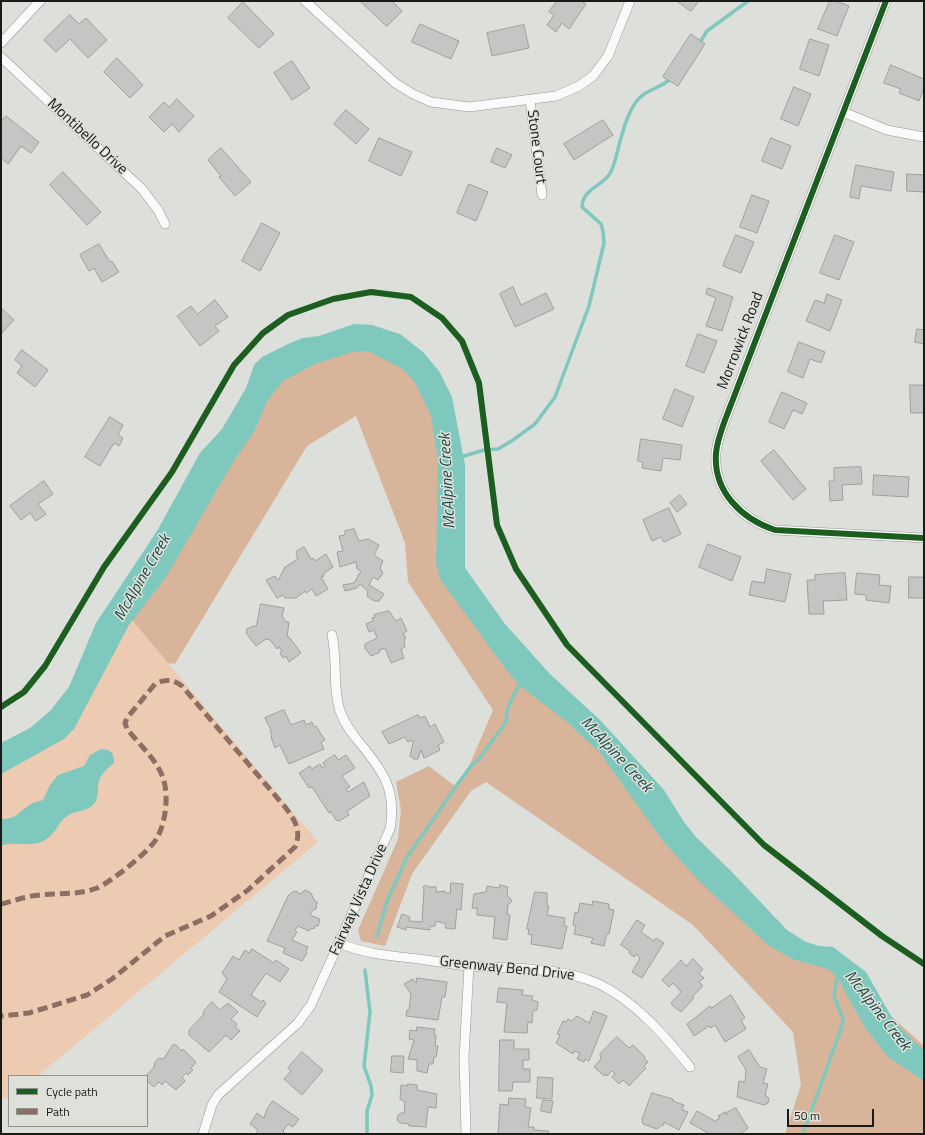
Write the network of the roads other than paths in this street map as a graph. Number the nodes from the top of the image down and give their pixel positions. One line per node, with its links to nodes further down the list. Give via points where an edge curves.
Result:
1 (40, 1): 5 (street)
2 (630, 1): 7 (street, via 608,56 593,76 572,90 556,96)
3 (886, 1): 8 (street, Morrowick Road)
4 (308, 2): 7 (street, via 386,76 413,94 431,102 459,107)
5 (1, 43)
6 (1, 57): 11 (street, Montibello Drive, via 142,189)
7 (530, 100): 10 (street, Stone Court)
8 (843, 112): 9 (street, via 887,130); 12 (street, Morrowick Road, via 725,420 717,445 717,471 733,505 759,525 775,530)
9 (924, 137)
10 (542, 195)
11 (165, 224)
12 (924, 538)
13 (332, 636): 14 (street, Fairway Vista Drive, via 336,659 335,688 340,711 350,730 382,772 392,802 390,829)
14 (339, 943): 15 (street, Greenway Bend Drive, via 369,953); 17 (street, Fairway Vista Drive, via 306,1014 218,1095 212,1105)
15 (469, 966): 16 (street, Greenway Bend Drive, via 556,972 599,985 630,1004); 18 (street, via 464,1057)
16 (690, 1067)
17 (203, 1134)
18 (466, 1134)

